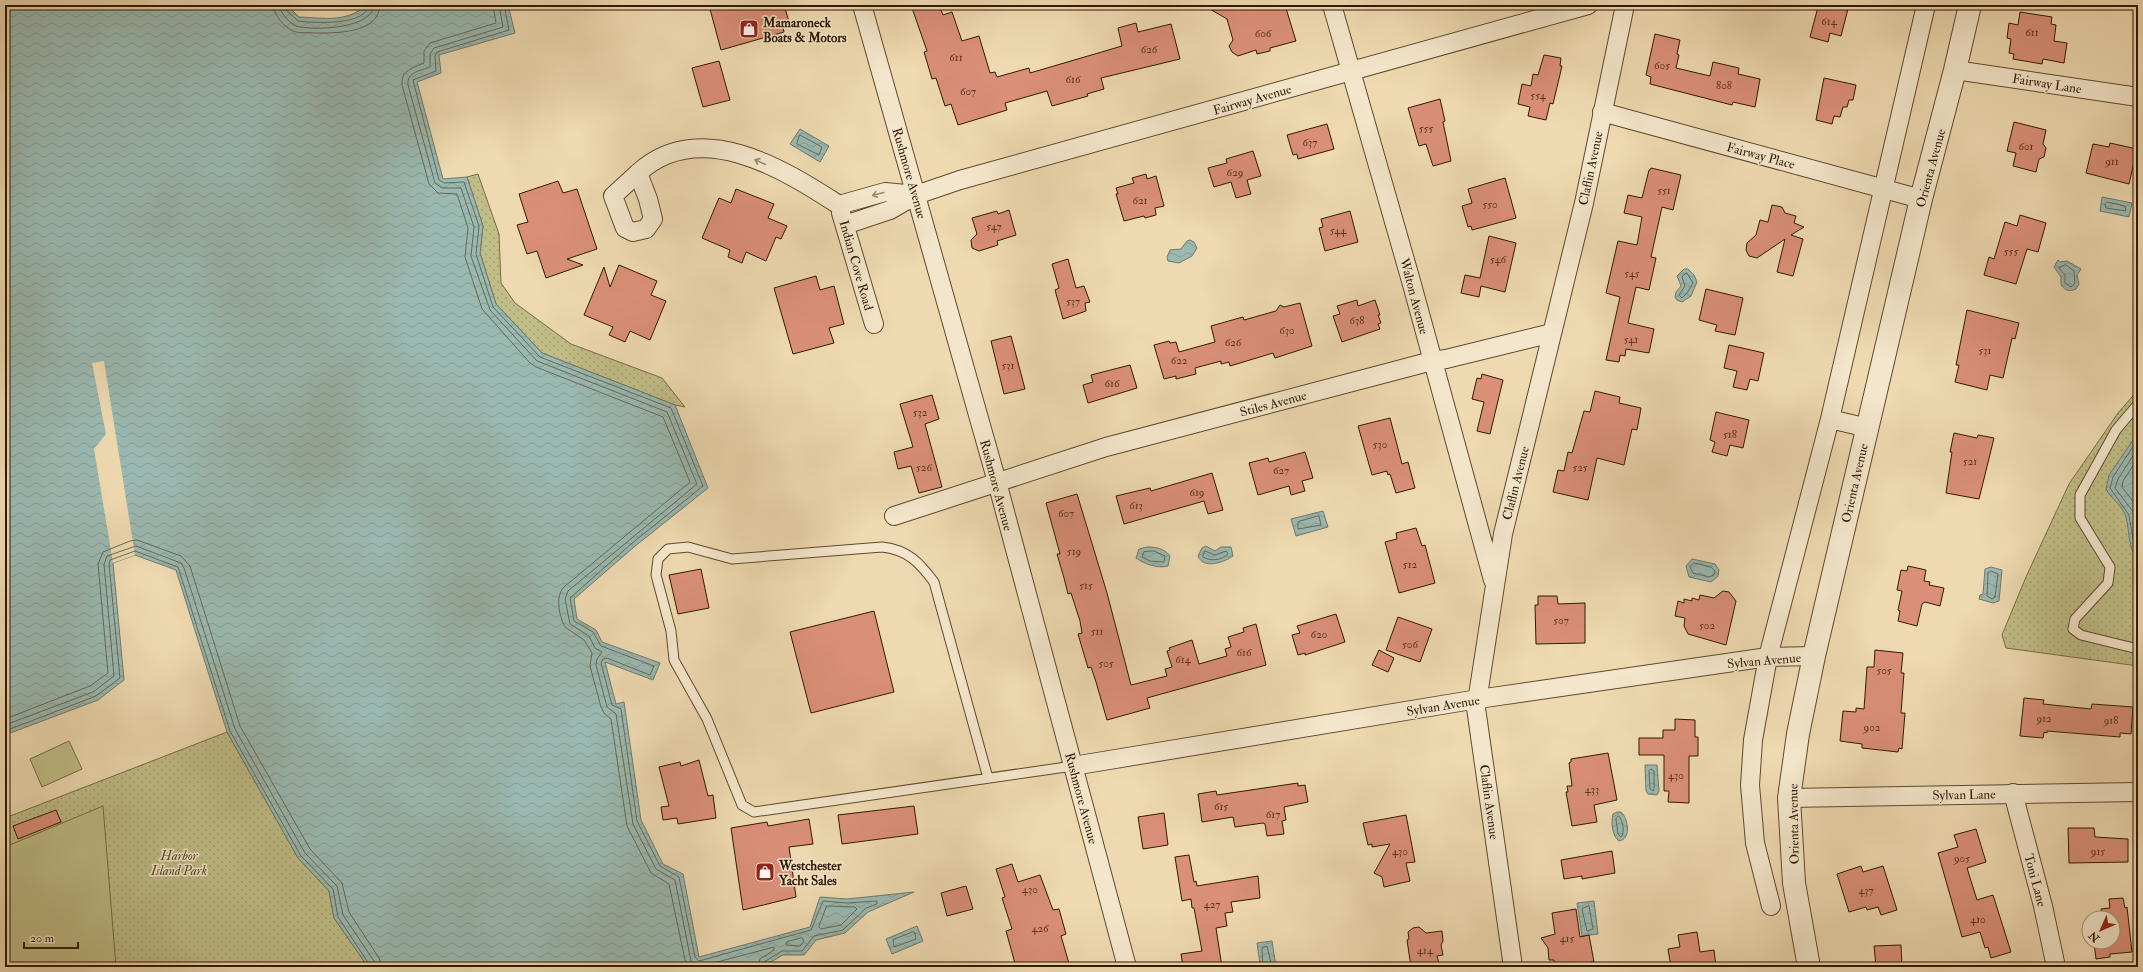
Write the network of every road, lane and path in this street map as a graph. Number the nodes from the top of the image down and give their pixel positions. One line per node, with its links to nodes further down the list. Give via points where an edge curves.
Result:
1 (862, 5): 13 (street, Rushmore Avenue)
2 (1332, 5): 8 (street, Walton Avenue)
3 (1588, 5): 8 (street, Fairway Avenue)
4 (1625, 5): 10 (street, Claflin Avenue)
5 (1926, 5): 12 (street)
6 (1970, 5): 7 (street, Orienta Avenue)
7 (1956, 70): 9 (street, Fairway Lane); 14 (street, Orienta Avenue)
8 (1350, 72): 13 (street, Fairway Avenue, via 968,178); 19 (street, Walton Avenue)
9 (2138, 97)
10 (1602, 112): 12 (street, Fairway Place); 18 (street, Claflin Avenue, via 1584,203)
11 (638, 173): 15 (street, Indian Cove Road, one-way to 11, via 806,183 750,156 713,147 679,151 649,163)
12 (1885, 189): 14 (street, Fairway Place); 21 (street)
13 (916, 195): 15 (street, Indian Cove Road, one-way to 15, via 885,192); 16 (street, via 890,210); 23 (street, Rushmore Avenue)
14 (1921, 199): 22 (street, Orienta Avenue)
15 (839, 205): 16 (street, Indian Cove Road)
16 (845, 225): 17 (street, Indian Cove Road)
17 (874, 324)
18 (1552, 333): 19 (street, Stiles Avenue); 25 (street, Claflin Avenue, via 1503,534)
19 (1432, 361): 23 (street, Stiles Avenue, via 1106,447); 25 (street, Walton Avenue)
20 (2138, 404): 26 (lane, via 2116,430 2080,495 2080,518 2110,568 2108,583 2076,619 2073,629 2081,635)
21 (1830, 419): 22 (street); 28 (street)
22 (1868, 428): 27 (street, Orienta Avenue)
23 (997, 482): 24 (street, Stiles Avenue); 30 (street, Rushmore Avenue)
24 (894, 516)
25 (1495, 587): 29 (street, Claflin Avenue)
26 (2138, 650)
27 (1814, 656): 28 (street, Sylvan Avenue); 34 (street, Orienta Avenue, via 1798,734)
28 (1768, 657): 29 (street, Sylvan Avenue); 35 (street, via 1753,740 1750,785 1755,843)
29 (1478, 699): 30 (street, Sylvan Avenue); 37 (street, Claflin Avenue, via 1476,708)
30 (1074, 766): 31 (lane); 36 (street, Rushmore Avenue)
31 (988, 778): 31 (lane, via 754,812 742,805 707,719 674,660 671,631 656,575 658,559 668,549 688,547 732,559 882,546 898,549 922,565 934,582)
32 (2138, 792): 33 (street, Sylvan Lane)
33 (2013, 793): 34 (street, Sylvan Lane); 39 (street, Toni Lane, via 2043,906)
34 (1789, 798): 38 (street, Orienta Avenue, via 1794,883)
35 (1771, 906)
36 (1127, 967)
37 (1513, 967)
38 (1809, 967)
39 (2056, 967)

